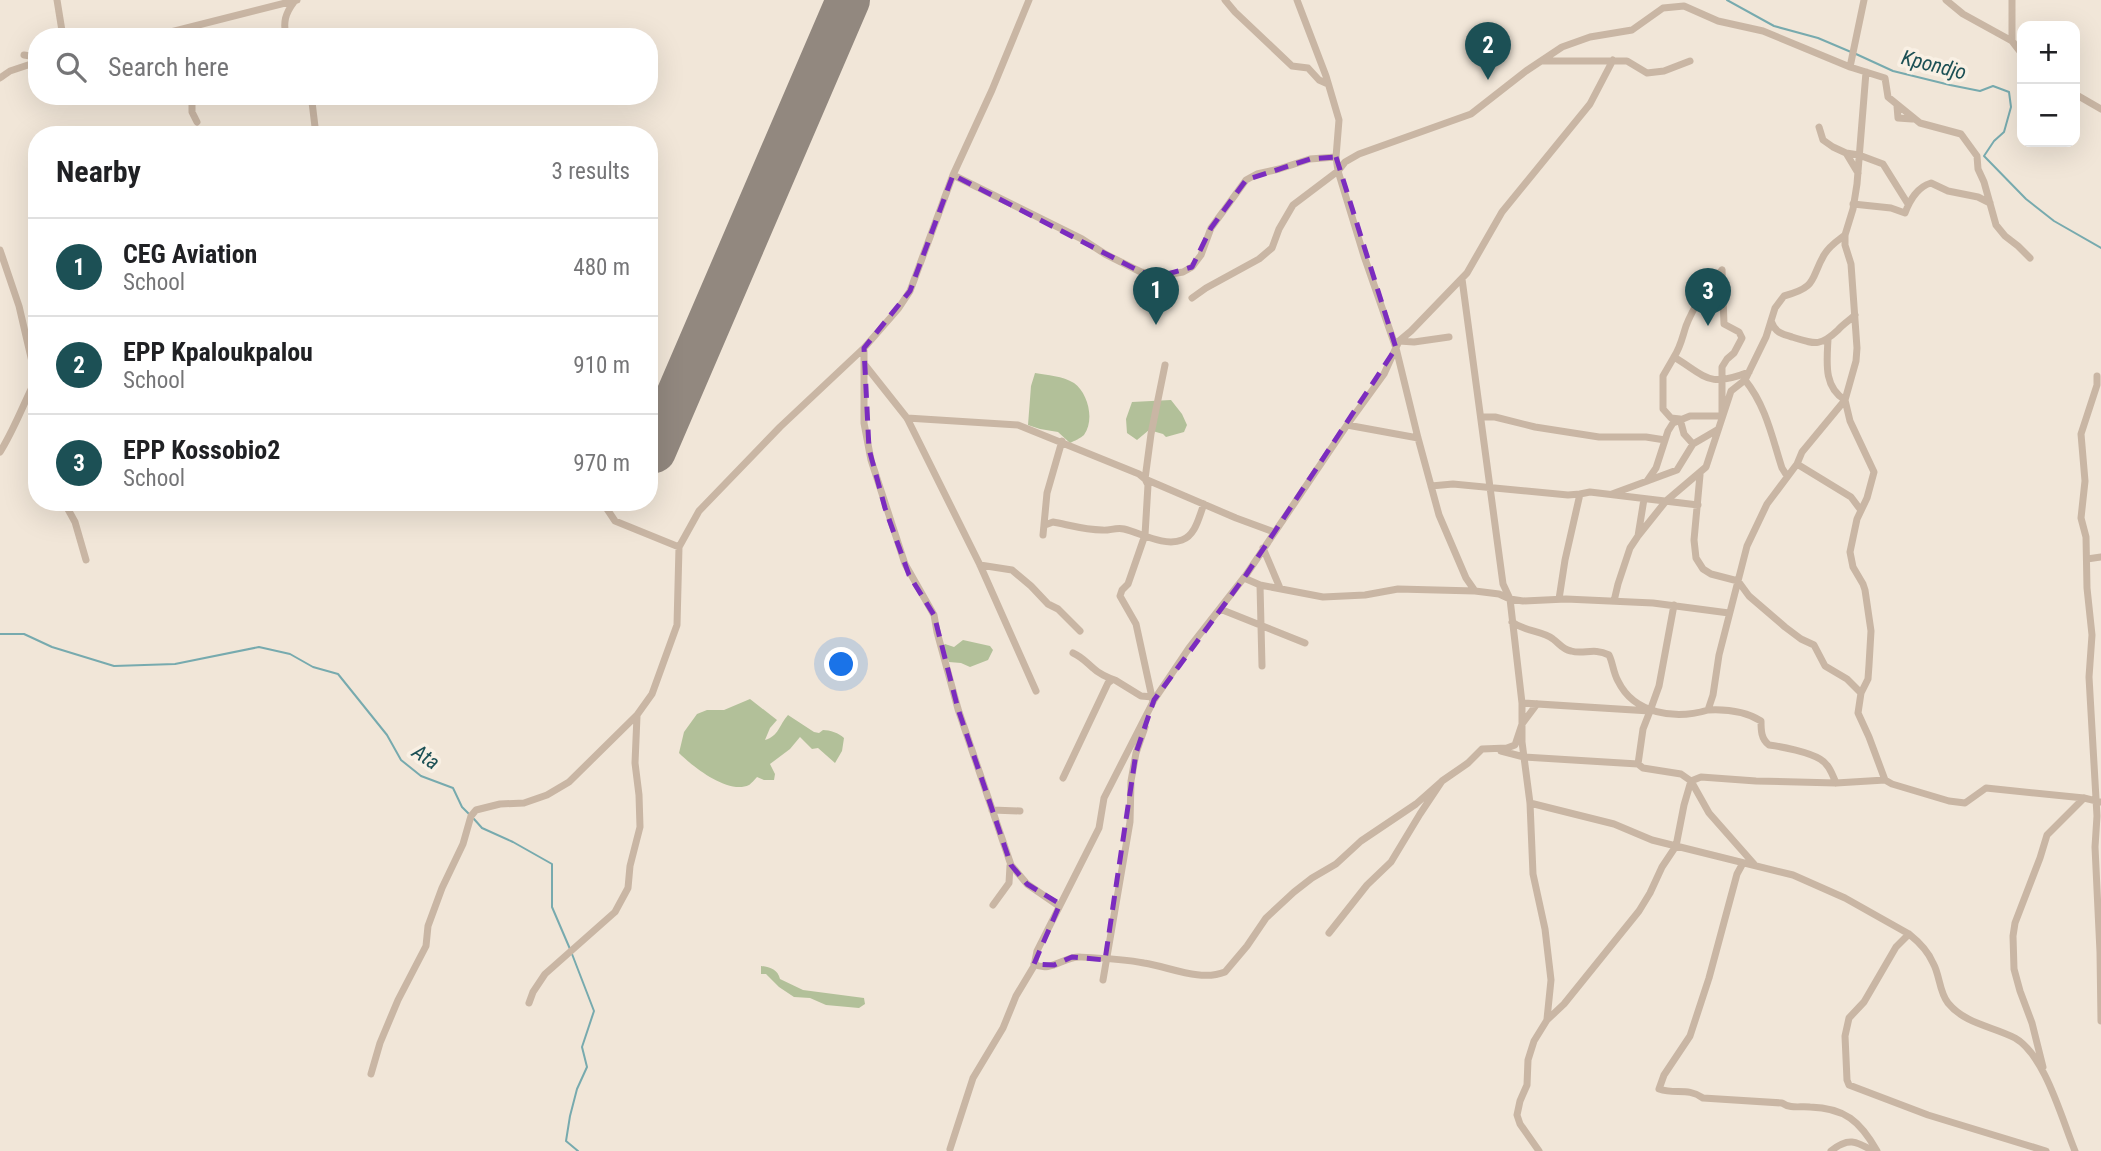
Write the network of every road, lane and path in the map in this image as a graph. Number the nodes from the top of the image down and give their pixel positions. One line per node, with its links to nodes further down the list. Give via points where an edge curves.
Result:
1 (57, 0): 9 (street)
2 (1028, 0): 36 (street)
3 (1225, 0): 23 (street, via 1292,66 1308,68)
4 (1297, 0): 23 (street)
5 (1864, 0): 20 (street)
6 (1946, 0): 12 (street)
7 (2012, 0): 12 (street)
8 (296, 1): 10 (street); 11 (street, via 286,12)
9 (62, 28)
10 (193, 28)
11 (284, 28)
12 (2012, 41): 13 (street)
13 (2017, 48)
14 (24, 55): 15 (street)
15 (28, 57)
16 (1613, 60): 17 (street); 18 (street, via 1627,61 1647,73); 43 (street, via 1590,104 1502,212)
17 (1541, 61): 20 (street, via 1590,37 1632,30 1663,8 1684,6); 34 (street, via 1471,114 1359,154)
18 (1690, 61)
19 (28, 64): 22 (street)
20 (1851, 65): 21 (street)
21 (1866, 72): 32 (street); 37 (street, via 1885,78 1888,97 1920,123 1961,134 1977,156)
22 (0, 78)
23 (1328, 84): 33 (street, via 1339,120)
24 (2080, 97): 27 (street)
25 (192, 105): 28 (street)
26 (312, 105): 29 (street)
27 (2101, 109)
28 (197, 122)
29 (315, 126)
30 (1819, 127): 31 (street, via 1823,140)
31 (1846, 153): 32 (street); 35 (street)
32 (1859, 155): 35 (street); 39 (street, via 1883,164)
33 (1336, 157): 34 (street); 36 (street, via 1310,159 1246,180 1211,228 1192,267 1160,276 1105,254)
34 (1338, 171): 44 (street, via 1293,205 1272,248); 49 (street)
35 (1858, 173): 38 (street)
36 (953, 175): 51 (street, via 910,290)
37 (1990, 203): 39 (street, via 1931,184 1923,186); 42 (street, via 1996,225)
38 (1853, 204): 39 (street, via 1905,213); 40 (street)
39 (1908, 204)
40 (1845, 235): 45 (street); 46 (street, via 1825,254 1811,284 1784,296)
41 (0, 250): 50 (street)
42 (2030, 258)
43 (1462, 279): 49 (street); 61 (street)
44 (1192, 298)
45 (1855, 315): 48 (street); 59 (street, via 1856,361)
46 (1771, 321): 48 (street, via 1778,333 1815,344); 55 (street)
47 (1449, 337): 49 (street)
48 (1828, 339): 59 (street, via 1829,381)
49 (1398, 344): 64 (street, via 1384,374); 66 (street)
50 (28, 345)
51 (864, 348): 53 (street); 92 (street, via 699,511)
52 (1674, 357): 57 (street, via 1700,374); 57 (street, via 1706,289 1722,270 1724,324 1742,338 1722,367); 63 (street, via 1663,376 1663,409 1671,418)
53 (865, 365): 62 (street); 139 (street, via 864,423 871,460 909,575 934,615 958,709)
54 (1165, 365): 74 (street)
55 (1747, 376): 57 (street); 60 (street, via 1731,391); 73 (street, via 1764,408)
56 (2097, 376): 95 (street, via 2081,434 2085,481 2081,518)
57 (1723, 381): 60 (street)
58 (28, 394): 70 (street)
59 (1845, 400): 71 (street); 84 (street, via 1874,472)
60 (1722, 416): 63 (street); 65 (street)
61 (1481, 417): 67 (street, via 1599,437); 77 (street)
62 (907, 418): 68 (street, via 1018,425); 97 (street)
63 (1680, 419): 67 (street, via 1669,428); 69 (street)
64 (1347, 425): 66 (street); 88 (street)
65 (1718, 430): 69 (street); 72 (street)
66 (1418, 438): 76 (street)
67 (1665, 440): 75 (street)
68 (1062, 441): 74 (street); 87 (street, via 1047,493)
69 (1693, 444): 75 (street, via 1677,470)
70 (0, 452)
71 (1797, 464): 73 (street); 84 (street, via 1851,497)
72 (1700, 475): 81 (street); 83 (street)
73 (1787, 476): 99 (street, via 1759,518)
74 (1145, 479): 82 (street); 90 (street)
75 (1647, 481): 79 (street)
76 (1431, 486): 77 (street); 102 (street, via 1443,529)
77 (1490, 486): 78 (street); 104 (street, via 1503,584)
78 (1580, 494): 79 (street); 103 (street)
79 (1610, 495): 80 (street)
80 (1644, 499): 81 (street); 91 (street)
81 (1666, 501): 83 (street); 91 (street)
82 (1204, 503): 88 (street); 90 (street, via 1192,533 1183,540 1170,542)
83 (1698, 505): 99 (street, via 1693,540 1700,566)
84 (1860, 509): 119 (street, via 1850,552 1863,584 1870,621 1868,678)
85 (69, 511): 96 (street)
86 (609, 511): 92 (street, via 615,521)
87 (1045, 525): 89 (street); 90 (street, via 1053,522 1103,531 1123,528)
88 (1274, 532): 93 (street)
89 (1043, 535)
90 (1145, 535): 120 (street, via 1120,596 1136,624)
91 (1638, 536): 105 (street)
92 (679, 547): 125 (street, via 677,625 652,694)
93 (1263, 548): 98 (street); 101 (street)
94 (2101, 556): 95 (street)
95 (2087, 559): 116 (street)
96 (86, 560)
97 (980, 565): 111 (street, via 1012,570); 118 (street)
98 (1244, 578): 100 (street); 107 (street)
99 (1738, 581): 108 (street); 119 (street, via 1785,627 1814,645 1825,666)
100 (1260, 585): 101 (street); 110 (street)
101 (1280, 588): 102 (street, via 1323,597 1398,589)
102 (1475, 591): 104 (street)
103 (1559, 599): 104 (street); 105 (street)
104 (1510, 600): 109 (street)
105 (1614, 601): 106 (street)
106 (1674, 605): 108 (street); 124 (street)
107 (1220, 609): 110 (street); 120 (street)
108 (1729, 613): 123 (street)
109 (1513, 622): 121 (street); 124 (street, via 1553,638 1569,651 1604,652 1619,683)
110 (1261, 626): 112 (street); 115 (street)
111 (1080, 631)
112 (1305, 643)
113 (1073, 653): 117 (street)
114 (2101, 663): 116 (street)
115 (1262, 666)
116 (2091, 666): 130 (street)
117 (1112, 680): 120 (street); 131 (street)
118 (1036, 691)
119 (1861, 693): 133 (street, via 1858,713)
120 (1154, 698): 147 (street, via 1104,798 1099,828); 151 (street, via 1130,781 1130,822)
121 (1522, 703): 122 (street); 126 (street)
122 (1536, 704): 124 (street); 126 (street)
123 (1708, 710): 124 (street, via 1678,715); 135 (street, via 1748,713 1761,721 1765,742 1821,759)
124 (1650, 711): 129 (street)
125 (637, 715): 155 (street, via 640,827 628,888 615,912 545,974); 159 (street, via 569,782 524,803 500,804 476,810 471,816 428,926 426,946 398,1000)
126 (1522, 724): 127 (street, via 1515,745); 128 (street)
127 (1490, 748): 128 (street); 134 (street, via 1477,752)
128 (1524, 757): 129 (street); 138 (street)
129 (1638, 764): 132 (street)
130 (2098, 771): 137 (street)
131 (1063, 778)
132 (1691, 780): 135 (street, via 1723,777); 141 (street); 144 (street, via 1709,813)
133 (1885, 780): 135 (street); 136 (street, via 1965,803 1986,788)
134 (1442, 781): 149 (street, via 1391,862); 151 (street, via 1294,892 1266,918 1225,972 1185,973)
135 (1836, 783)
136 (2084, 798): 137 (street); 158 (street, via 2047,835 2013,936 2014,969)
137 (2098, 802): 145 (street)
138 (1531, 803): 141 (street); 156 (street, via 1533,874 1552,980)
139 (992, 810): 140 (street); 143 (street)
140 (1020, 811)
141 (1676, 846): 142 (street); 156 (street, via 1639,911)
142 (1743, 863): 144 (street); 163 (street, via 1690,1036 1659,1089 1693,1091 1703,1098 1830,1109 1860,1124)
143 (1011, 865): 146 (street, via 1009,883); 147 (street, via 1027,884)
144 (1755, 866): 150 (street, via 1825,889)
145 (2099, 869): 148 (street)
146 (993, 905)
147 (1059, 906): 152 (street)
148 (2100, 923): 154 (street)
149 (1329, 933)
150 (1909, 934): 158 (street, via 1934,963 1947,1002 1970,1020 2017,1039); 164 (street, via 1849,1018 1845,1036 1849,1085)
151 (1105, 960): 152 (street, via 1073,957 1054,965); 153 (street)
152 (1034, 964): 160 (street, via 973,1078)
153 (1103, 981)
154 (2100, 984): 157 (street)
155 (529, 1003)
156 (1547, 1020): 161 (street, via 1528,1060 1527,1084 1517,1115)
157 (2101, 1021)
158 (2044, 1071): 165 (street)
159 (371, 1073)
160 (950, 1149)
161 (1539, 1151)
162 (1831, 1151): 163 (street, via 1854,1142)
163 (1875, 1151)
164 (2046, 1151)
165 (2076, 1151)

